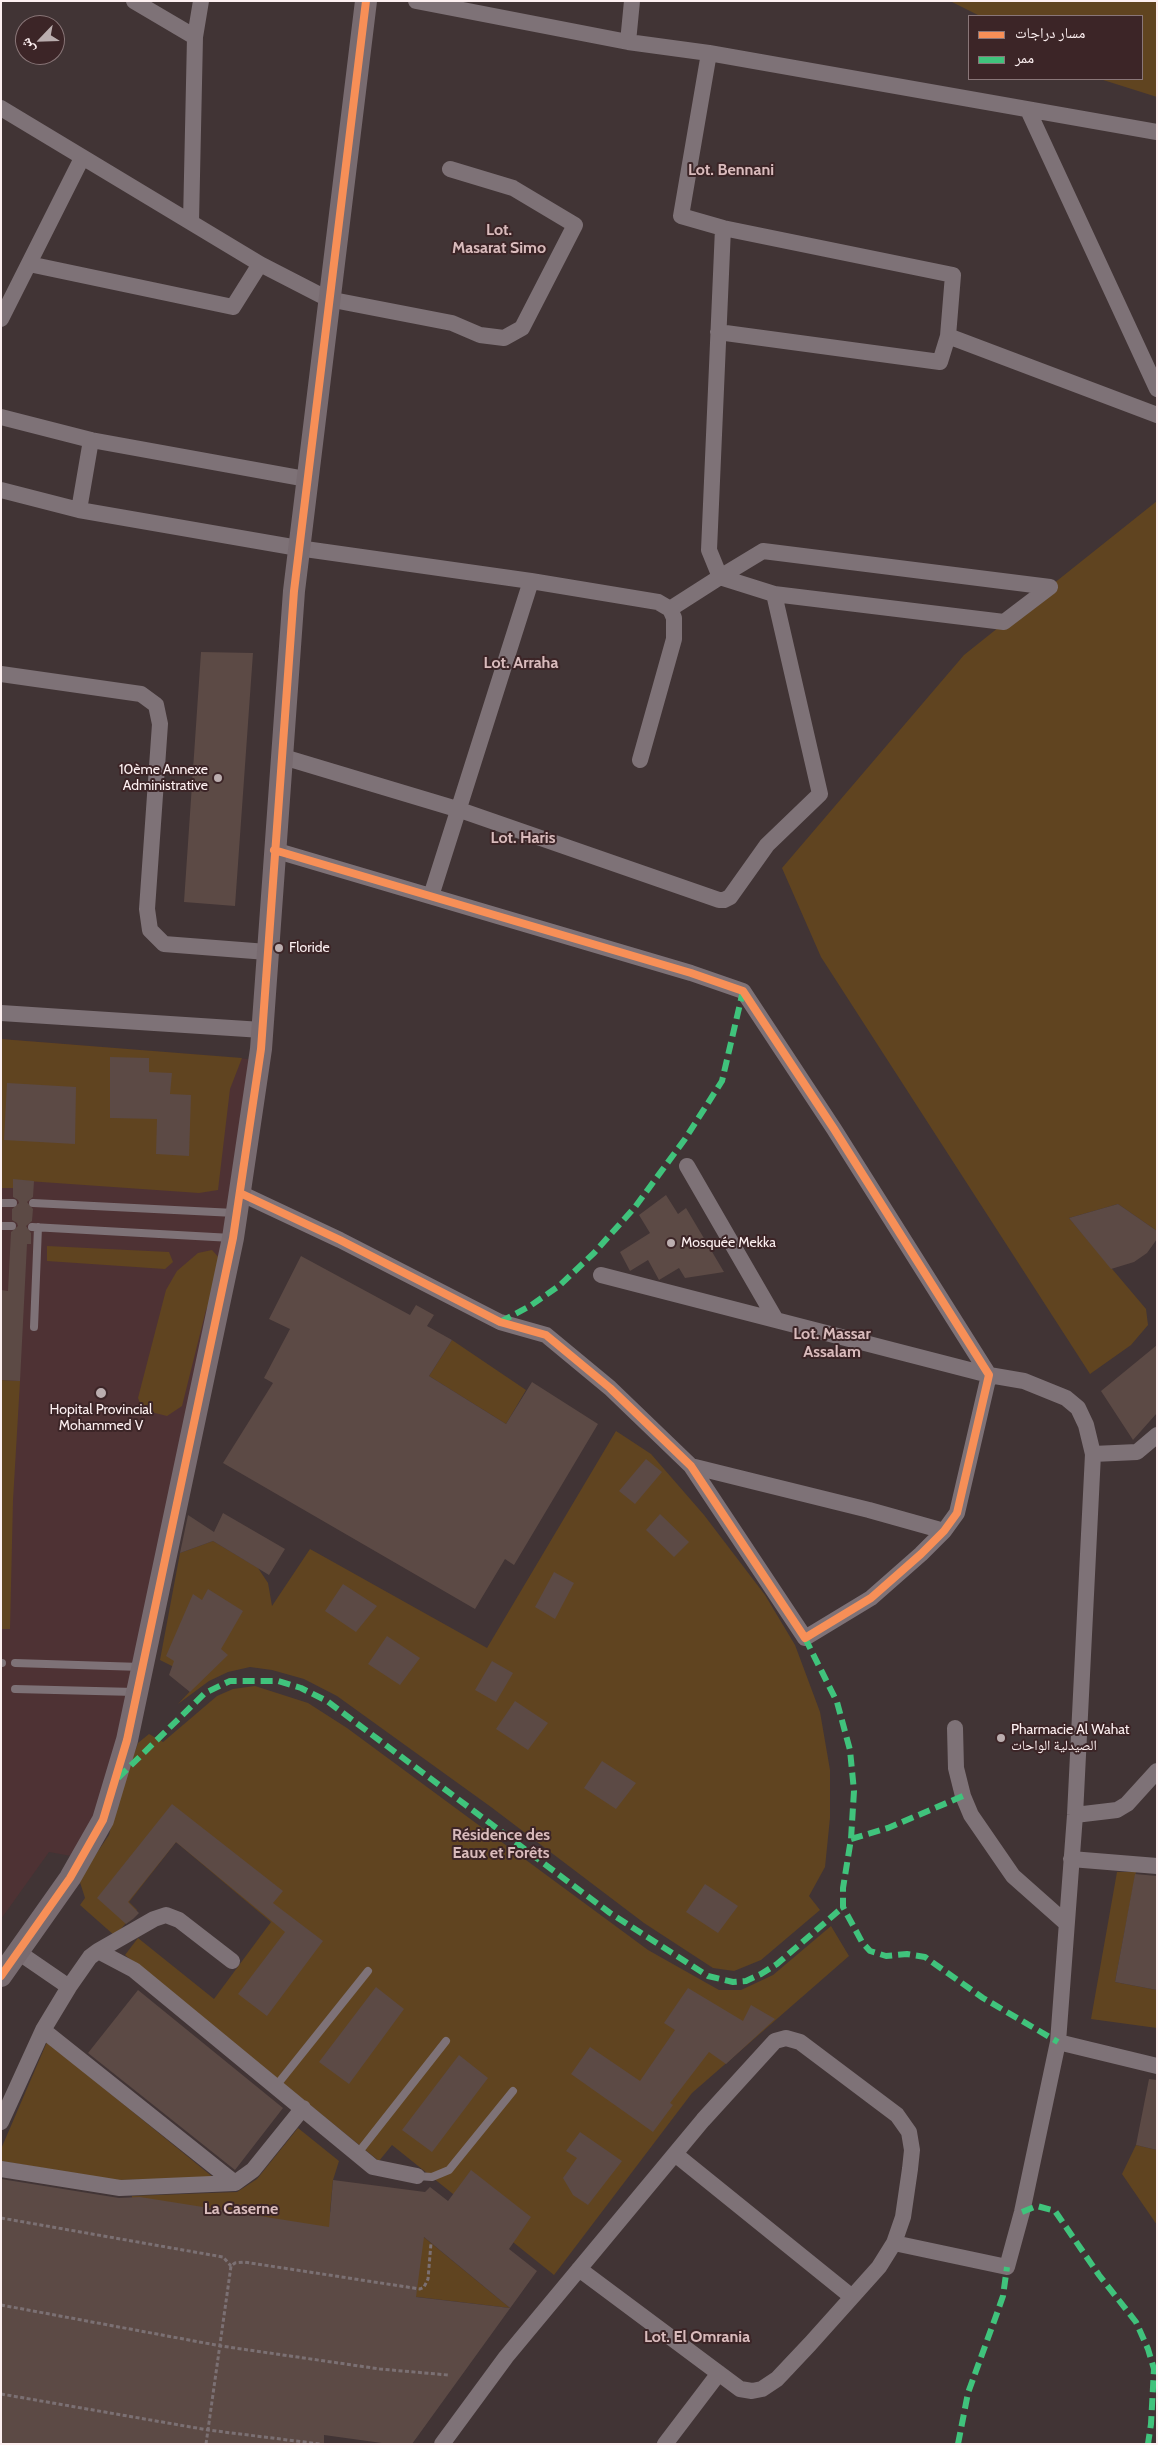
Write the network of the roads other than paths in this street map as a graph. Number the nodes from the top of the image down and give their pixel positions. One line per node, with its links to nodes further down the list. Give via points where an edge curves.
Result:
1 (134, 1): 6 (street)
2 (201, 1): 6 (street)
3 (366, 1): 18 (street)
4 (416, 1): 7 (street)
5 (632, 1): 7 (street)
6 (195, 37): 14 (street)
7 (628, 42): 8 (street)
8 (709, 53): 10 (street); 15 (street, via 681,216)
9 (1, 108): 12 (street)
10 (1028, 110): 11 (street); 22 (street)
11 (1157, 132)
12 (82, 158): 14 (street); 16 (street)
13 (450, 170): 18 (street, via 513,188 575,224 522,328 504,338 480,335 452,323)
14 (191, 222): 17 (street)
15 (723, 228): 20 (street); 21 (street, via 953,275)
16 (29, 264): 17 (street, via 233,307); 19 (street)
17 (260, 264): 18 (street)
18 (328, 299): 26 (street)
19 (1, 319)
20 (718, 332): 21 (street, via 940,362); 30 (street, via 709,550)
21 (948, 336): 23 (street)
22 (1157, 389)
23 (1157, 415)
24 (1, 417): 25 (street)
25 (91, 440): 26 (street); 28 (street)
26 (306, 479): 29 (street)
27 (1, 490): 28 (street)
28 (79, 510): 29 (street)
29 (298, 548): 31 (street); 35 (street)
30 (720, 577): 32 (street); 32 (street, via 763,551 1050,587 1004,622); 33 (street)
31 (531, 581): 33 (street, via 658,602); 37 (street)
32 (774, 594): 37 (street, via 820,794 767,845 730,897 719,900)
33 (670, 609): 36 (street, via 674,618 674,639)
34 (1, 674): 40 (street, via 142,694 156,705 160,724 147,909 150,930 164,944)
35 (280, 756): 37 (street); 38 (street)
36 (640, 760)
37 (460, 810): 39 (street)
38 (274, 850): 39 (street); 40 (street)
39 (431, 896): 54 (street, via 692,972 743,991 834,1128)
40 (267, 952): 42 (street)
41 (1, 1013): 42 (street)
42 (262, 1030): 47 (street)
43 (687, 1166): 52 (street)
44 (1, 1203): 45 (lane)
45 (12, 1203)
46 (33, 1203): 47 (lane)
47 (238, 1203): 50 (street); 57 (street, via 340,1240 500,1322 546,1335 610,1388)
48 (1, 1226): 49 (lane)
49 (12, 1226)
50 (233, 1238): 53 (lane, via 35,1227); 60 (street)
51 (600, 1275): 52 (street)
52 (776, 1320): 54 (street)
53 (34, 1327)
54 (989, 1375): 56 (street, via 1024,1381 1066,1398 1078,1408); 58 (street, via 957,1513)
55 (1157, 1435): 56 (street, via 1137,1452)
56 (1093, 1454): 65 (street)
57 (691, 1466): 58 (street); 58 (street, via 805,1638 871,1598)
58 (944, 1531)
59 (15, 1663): 60 (lane)
60 (143, 1667): 62 (street)
61 (15, 1689): 62 (lane)
62 (138, 1692): 70 (street, via 102,1820 70,1878)
63 (955, 1728): 68 (street, via 956,1768 971,1815 1013,1876)
64 (1157, 1771): 65 (street, via 1127,1804 1117,1810)
65 (1075, 1815): 66 (street)
66 (1071, 1859): 67 (street); 68 (street)
67 (1157, 1866)
68 (1066, 1924): 77 (street)
69 (98, 1951): 71 (street, via 154,1918 166,1915 179,1920); 74 (street); 79 (street, via 134,1970)
70 (18, 1952): 73 (street); 74 (street)
71 (232, 1961)
72 (368, 1971): 79 (lane)
73 (1, 1976)
74 (69, 1986): 75 (street)
75 (44, 2030): 82 (street); 87 (street)
76 (446, 2041): 83 (lane)
77 (1058, 2042): 78 (street); 88 (street, via 1007,2267)
78 (1157, 2066)
79 (276, 2086): 81 (street)
80 (513, 2090): 86 (lane, via 449,2170 438,2176)
81 (303, 2108): 83 (street); 87 (street, via 253,2170)
82 (1, 2122)
83 (358, 2153): 86 (street, via 373,2167)
84 (675, 2154): 88 (street, via 775,2041 786,2038 800,2042 897,2115 909,2132 912,2150 910,2169 902,2218); 89 (street); 90 (street)
85 (1, 2168): 87 (street, via 120,2188)
86 (417, 2176)
87 (235, 2183)
88 (894, 2243): 90 (street, via 879,2267)
89 (579, 2269): 91 (street); 92 (street, via 506,2357)
90 (852, 2297): 91 (street, via 777,2380 762,2389 740,2389)
91 (719, 2373): 93 (street)
92 (442, 2444)
93 (665, 2444)

